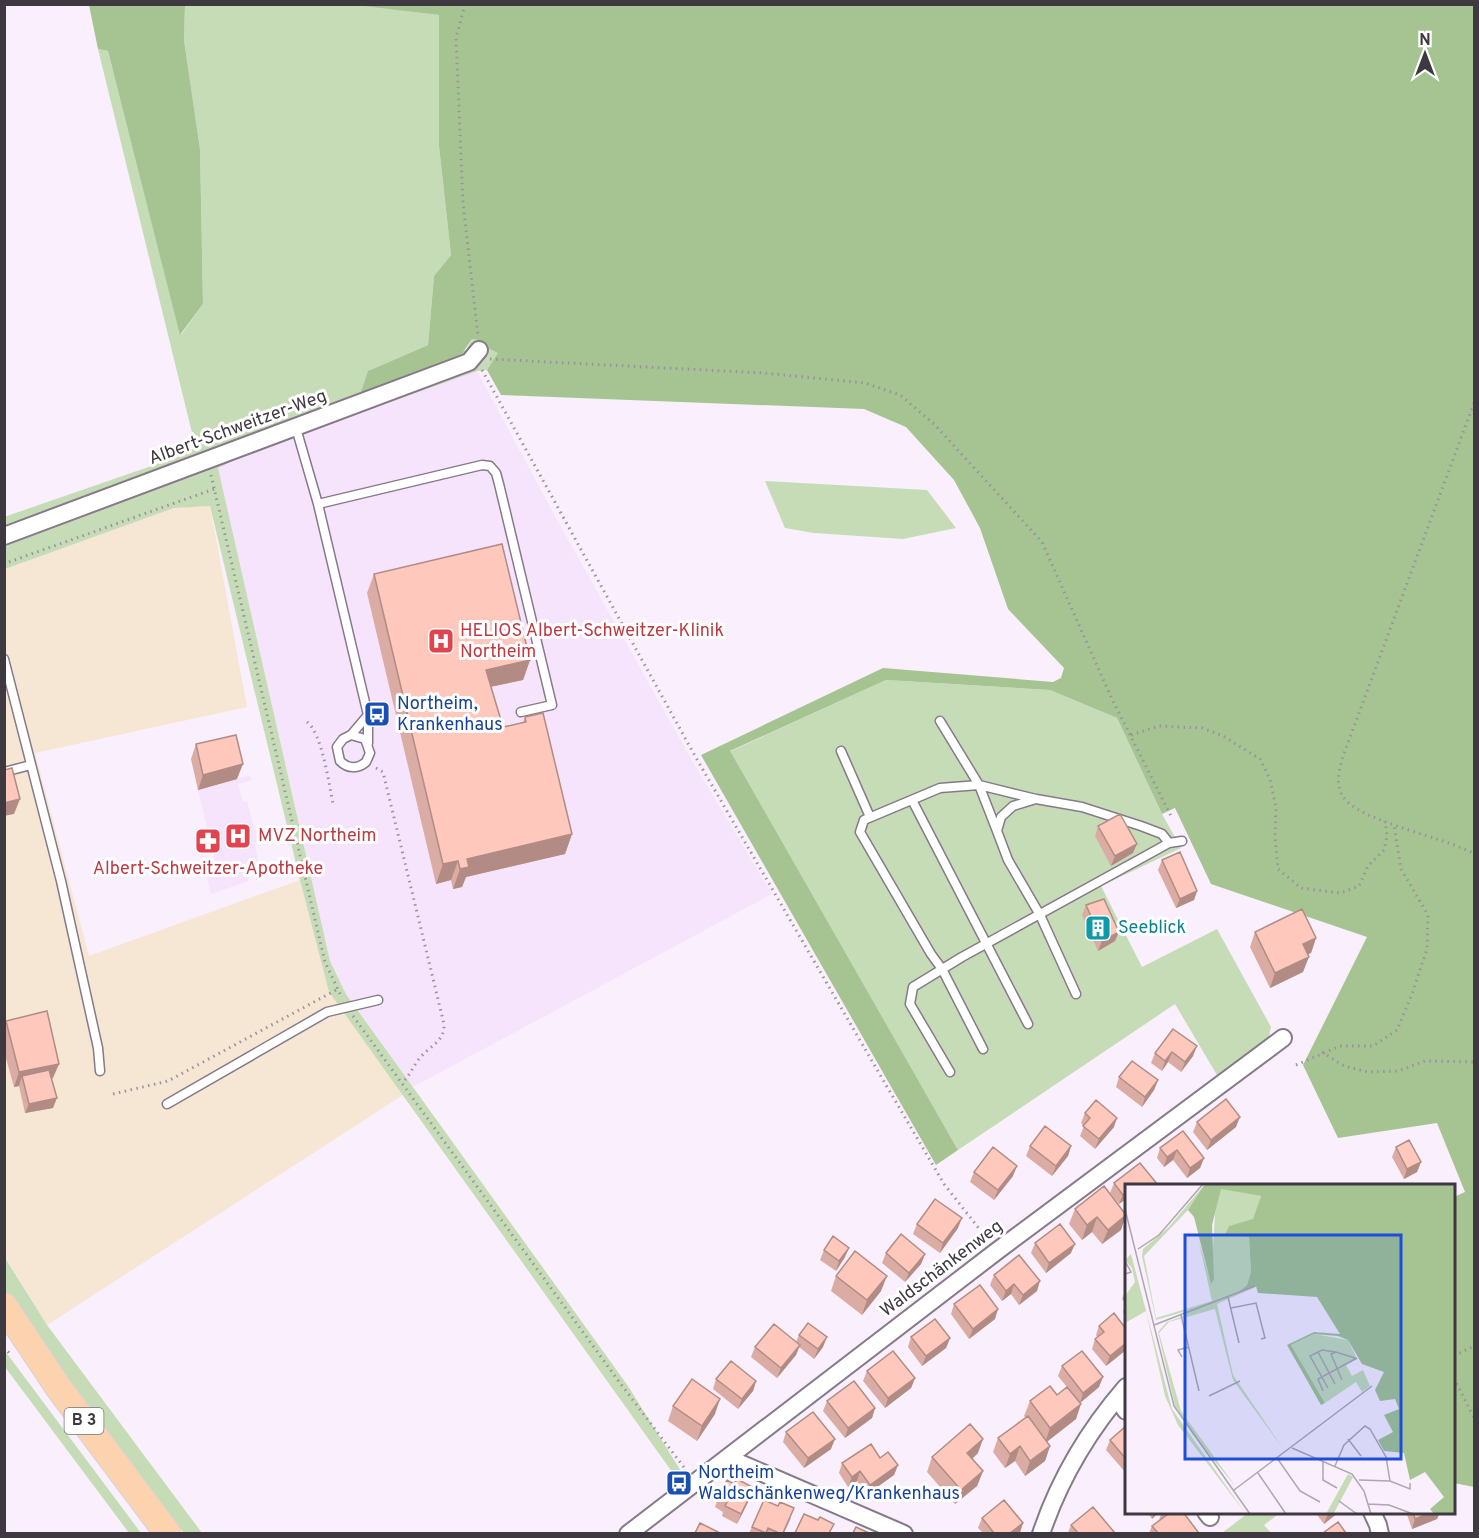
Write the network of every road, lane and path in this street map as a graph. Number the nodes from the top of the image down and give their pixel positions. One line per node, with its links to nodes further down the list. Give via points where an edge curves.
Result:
1 (465, 4): 2 (path, via 456,38 463,203)
2 (481, 354): 4 (street, Albert-Schweitzer-Weg); 16 (path, via 764,373 865,383 900,395 934,424 1042,542); 54 (path, via 482,370 701,766 944,1184)
3 (1474, 403): 30 (path, via 1340,766 1341,794 1355,808)
4 (296, 428): 5 (street, Albert-Schweitzer-Weg); 7 (lane)
5 (208, 460): 6 (path); 8 (street, Albert-Schweitzer-Weg)
6 (214, 489): 9 (path); 39 (path, via 325,962)
7 (318, 504): 11 (lane, via 490,466 499,484 552,705); 12 (lane)
8 (4, 536)
9 (9, 562)
10 (4, 658): 22 (lane)
11 (520, 712)
12 (368, 715): 15 (lane); 18 (lane)
13 (940, 721): 24 (lane)
14 (307, 722): 19 (path)
15 (351, 735): 18 (lane, via 361,736); 21 (lane, via 339,742 338,757 348,767)
16 (1131, 735): 29 (path); 30 (path, via 1159,726 1202,728 1260,759 1270,779 1276,808 1278,869 1301,888 1341,893 1359,886 1368,866 1384,850)
17 (326, 743): 19 (path)
18 (368, 743): 21 (lane, via 370,753)
19 (319, 745): 27 (path)
20 (841, 751): 28 (lane)
21 (366, 762): 51 (path, via 383,772 445,1030)
22 (31, 765): 23 (lane); 49 (lane, via 96,1036)
23 (4, 772)
24 (979, 785): 25 (lane); 26 (lane, via 940,788); 32 (lane)
25 (1036, 799): 32 (lane, via 1013,806 1002,817); 34 (lane, via 1082,807 1141,826 1162,834)
26 (912, 800): 28 (lane); 37 (lane)
27 (333, 804)
28 (870, 817): 38 (lane, via 864,820 860,832)
29 (1172, 818)
30 (1385, 821): 31 (path)
31 (1394, 825): 35 (path); 46 (path, via 1401,869 1428,915 1427,950 1397,1030 1372,1046 1340,1046)
32 (997, 831): 36 (lane, via 1008,860)
33 (1182, 841): 34 (lane)
34 (1169, 843): 36 (lane)
35 (1474, 854)
36 (1040, 915): 37 (lane); 40 (lane)
37 (986, 944): 38 (lane); 43 (lane)
38 (942, 969): 45 (lane); 50 (lane, via 913,987 910,1004)
39 (338, 989): 42 (path); 52 (path, via 168,1081)
40 (1076, 994)
41 (378, 1000): 42 (lane)
42 (347, 1006): 51 (path); 53 (lane, via 327,1012)
43 (1028, 1024)
44 (1283, 1038): 54 (street, Waldschänkenweg)
45 (983, 1048)
46 (1322, 1052): 47 (path, via 1344,1066 1368,1072 1398,1071 1425,1061); 48 (path)
47 (1474, 1062)
48 (1296, 1065)
49 (100, 1071)
50 (950, 1072)
51 (402, 1083): 62 (path)
52 (113, 1094)
53 (166, 1104)
54 (997, 1251): 61 (street, Waldschänkenweg)
55 (4, 1306): 65 (main road, B 3, via 58,1387)
56 (1474, 1346): 57 (path)
57 (1455, 1356)
58 (1455, 1380): 60 (path)
59 (1123, 1399): 67 (street, via 1087,1436 1066,1473)
60 (1474, 1418)
61 (728, 1458): 62 (street, Waldschänkenweg); 66 (street)
62 (695, 1481): 64 (street, Waldschänkenweg)
63 (1373, 1514): 68 (street)
64 (633, 1532)
65 (168, 1533)
66 (903, 1533)
67 (1041, 1533)
68 (1380, 1533)

